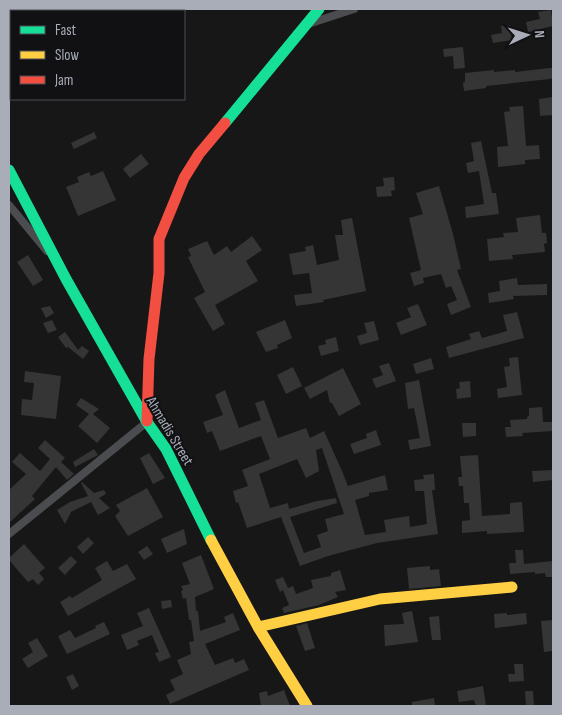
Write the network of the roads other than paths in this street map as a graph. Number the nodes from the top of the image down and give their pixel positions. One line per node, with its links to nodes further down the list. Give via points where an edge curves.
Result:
1 (319, 9): 3 (street)
2 (354, 9): 3 (street)
3 (305, 25): 7 (street, via 199,154 184,178 159,239 160,273 148,359)
4 (9, 170): 6 (street, Ahmadis Street)
5 (9, 205): 6 (street)
6 (56, 262): 7 (street, Ahmadis Street)
7 (147, 422): 8 (street); 10 (street, Ahmadis Street, via 166,449)
8 (9, 534)
9 (512, 587): 10 (street, via 380,599)
10 (258, 627): 11 (street, Ahmadis Street)
11 (307, 706)

